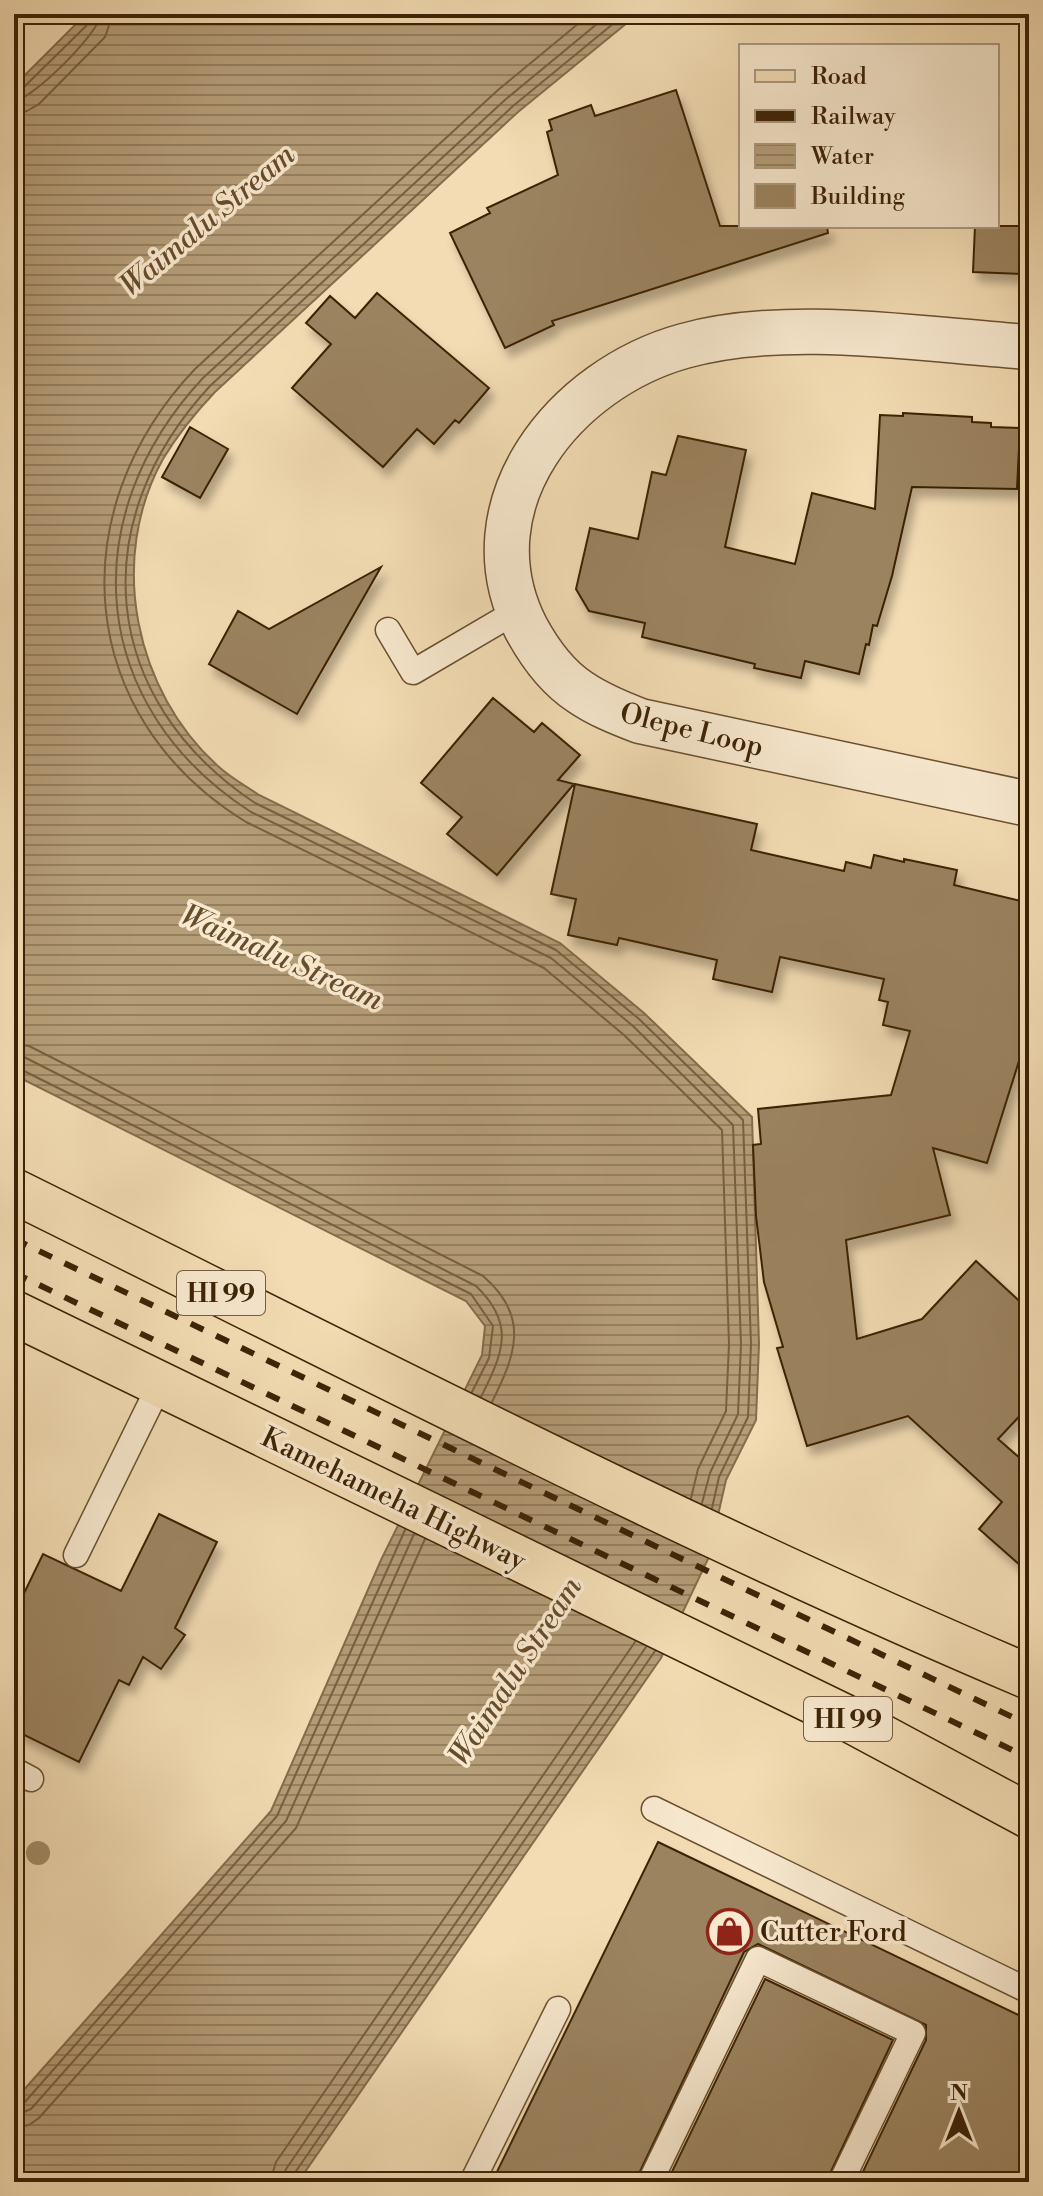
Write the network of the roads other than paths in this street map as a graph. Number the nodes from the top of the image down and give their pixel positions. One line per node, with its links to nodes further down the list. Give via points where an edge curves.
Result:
1 (1029, 347): 2 (street, Olepe Loop, via 766,331 682,346 639,363 572,409 528,466 509,523 509,584)
2 (517, 611): 3 (lane, via 413,672); 4 (street, Olepe Loop, via 534,643 578,691 640,721)
3 (388, 630)
4 (1029, 804)
5 (14, 1191): 9 (main road, HI 99, via 722,1539)
6 (14, 1313): 7 (main road, Kamehameha Highway / HI 99)
7 (160, 1384): 8 (lane); 11 (main road, Kamehameha Highway / HI 99, via 843,1716)
8 (76, 1555)
9 (1029, 1677)
10 (654, 1809): 12 (lane)
11 (1029, 1816)
12 (1029, 1991)
13 (558, 2009): 14 (lane)
14 (472, 2182)
15 (650, 2182): 16 (lane, via 758,1959 913,2033)
16 (841, 2182)

